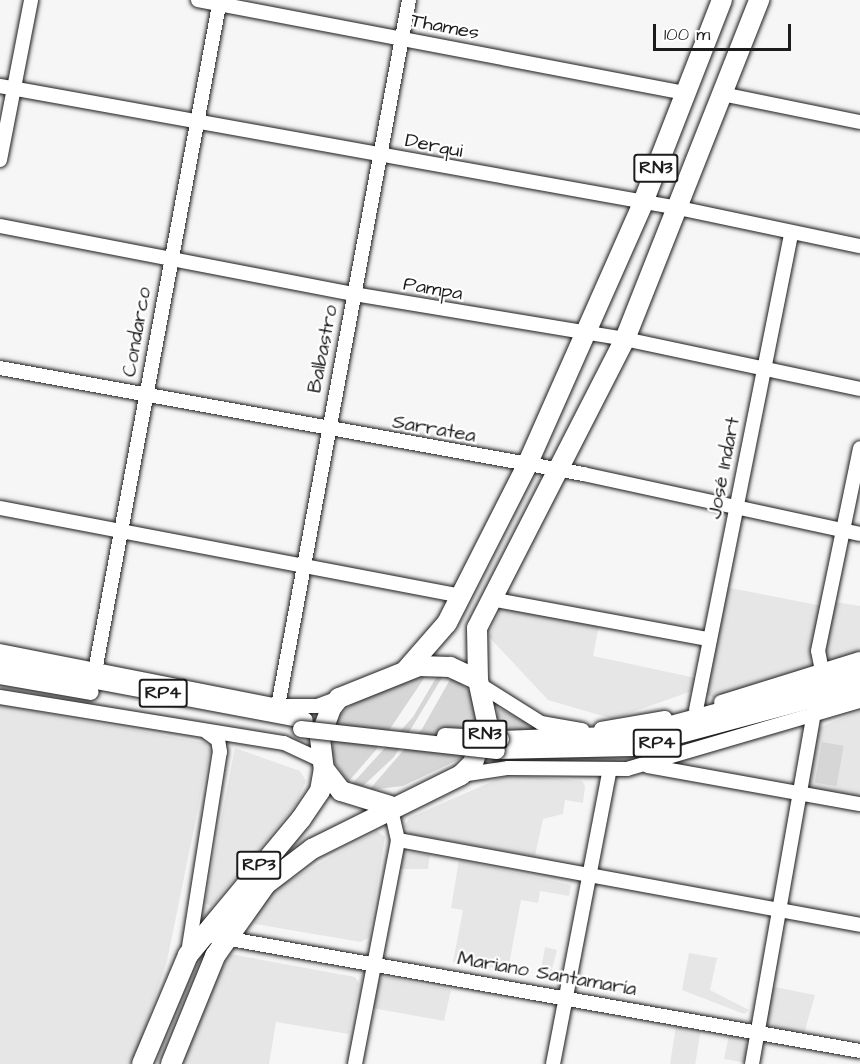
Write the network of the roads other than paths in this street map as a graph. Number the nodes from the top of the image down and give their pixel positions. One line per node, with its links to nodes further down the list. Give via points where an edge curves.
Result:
1 (31, 0): 8 (street)
2 (198, 0): 6 (street, Thames)
3 (409, 0): 7 (street, Balbastro)
4 (722, 0): 9 (highway, RN3)
5 (759, 0): 10 (highway, RN3)
6 (219, 2): 7 (street, Thames); 11 (street, Condarco)
7 (401, 38): 9 (street, Thames); 13 (street, Balbastro)
8 (7, 87): 11 (street, Derqui); 14 (street)
9 (684, 93): 15 (highway, RN3)
10 (722, 94): 12 (street); 16 (highway, RN3)
11 (197, 121): 13 (street, Derqui); 20 (street, Condarco)
12 (860, 122)
13 (379, 155): 15 (street, Derqui); 21 (street, Balbastro)
14 (0, 160)
15 (642, 205): 16 (street, Derqui); 22 (highway, RN3)
16 (679, 208): 18 (street, Derqui); 23 (highway, RN3)
17 (0, 226): 20 (street, Pampa)
18 (791, 233): 19 (street, Derqui); 25 (street, José Indart)
19 (860, 246)
20 (171, 258): 21 (street, Pampa); 27 (street, Condarco)
21 (354, 294): 22 (street, Pampa); 28 (street, Balbastro)
22 (586, 334): 23 (street, Pampa); 30 (highway, RN3)
23 (625, 339): 25 (street, Pampa); 31 (highway, RN3)
24 (0, 368): 27 (street, Sarratea)
25 (764, 369): 26 (street, Pampa); 32 (street, José Indart)
26 (860, 389)
27 (146, 395): 28 (street, Sarratea); 34 (street, Condarco)
28 (327, 430): 30 (street, Sarratea); 37 (street, Balbastro)
29 (860, 448): 35 (street)
30 (527, 465): 31 (street, Sarratea); 38 (highway, RN3)
31 (562, 470): 32 (street, Sarratea); 39 (highway, RN3)
32 (736, 507): 35 (street, Sarratea); 40 (street, José Indart)
33 (0, 508): 34 (street)
34 (119, 530): 37 (street); 45 (street, Condarco)
35 (844, 531): 36 (street, Sarratea); 46 (street, via 818,651)
36 (860, 534)
37 (302, 566): 38 (street); 54 (street, Balbastro)
38 (461, 596): 44 (highway, RN3, via 434,644)
39 (490, 599): 40 (street); 49 (highway, RN3, via 475,638)
40 (708, 639): 55 (street, José Indart)
41 (0, 651): 45 (street)
42 (860, 659): 46 (street)
43 (0, 663): 57 (main road, RP4)
44 (406, 670): 49 (highway, RN3, via 437,665); 52 (highway, RN3)
45 (95, 671): 54 (street)
46 (822, 671): 55 (street)
47 (860, 673): 59 (main road, RP4, via 634,734)
48 (0, 675): 57 (main road, RP4)
49 (480, 683): 55 (street, via 533,720 579,730); 63 (highway, RN3, via 485,735)
50 (860, 687): 59 (main road, RP4, via 632,748)
51 (0, 697): 58 (street)
52 (339, 698): 54 (street, via 317,706); 60 (highway, via 321,727)
53 (860, 701): 56 (street)
54 (278, 706)
55 (696, 710)
56 (814, 714): 61 (street); 64 (street)
57 (303, 724): 59 (main road, RP4, bridge)
58 (205, 730): 60 (street, via 284,742); 73 (street, via 218,740 220,752)
59 (499, 745)
60 (323, 765): 66 (highway, via 341,791); 71 (highway, RP3, via 320,791 306,812)
61 (643, 765): 62 (street); 64 (street)
62 (609, 772): 63 (street, via 508,768); 68 (street)
63 (460, 774): 66 (highway, RN3)
64 (802, 792): 65 (street); 69 (street)
65 (860, 804)
66 (390, 806): 67 (street); 72 (highway, RP3, via 276,874)
67 (398, 840): 68 (street); 74 (street)
68 (589, 876): 69 (street); 75 (street)
69 (782, 910): 70 (street); 76 (street)
70 (860, 925)
71 (202, 934): 72 (street, Mariano Santamaría); 73 (highway, RP3)
72 (228, 937): 74 (street, Mariano Santamaría); 79 (highway, RP3)
73 (188, 954): 78 (highway, RP3)
74 (374, 963): 75 (street, Mariano Santamaría); 80 (street)
75 (567, 998): 76 (street, Mariano Santamaría); 81 (street)
76 (758, 1031): 77 (street, Mariano Santamaría); 82 (street)
77 (860, 1050)
78 (142, 1064)
79 (171, 1064)
80 (355, 1064)
81 (553, 1064)
82 (752, 1064)

